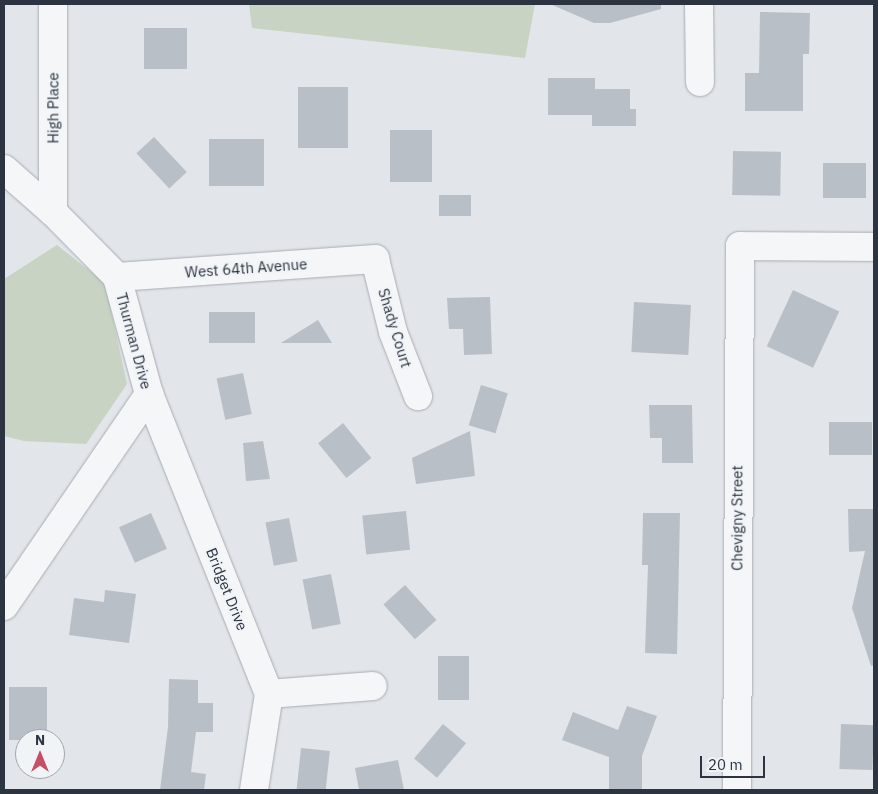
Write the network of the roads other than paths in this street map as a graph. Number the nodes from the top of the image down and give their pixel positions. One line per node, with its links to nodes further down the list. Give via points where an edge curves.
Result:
1 (53, 4): 5 (street, High Place)
2 (698, 4): 3 (street)
3 (700, 82)
4 (4, 169): 5 (street, Thurman Drive)
5 (53, 212): 8 (street, Thurman Drive)
6 (874, 247): 15 (street, Chevigny Street, via 740,246)
7 (375, 259): 8 (street, West 64th Avenue); 10 (street, Shady Court, via 393,332)
8 (117, 278): 9 (street, Thurman Drive)
9 (149, 394): 11 (street, Thurman Drive); 13 (street, Bridget Drive)
10 (418, 396)
11 (4, 606)
12 (372, 686): 13 (street)
13 (269, 694): 14 (street)
14 (254, 790)
15 (737, 790)

